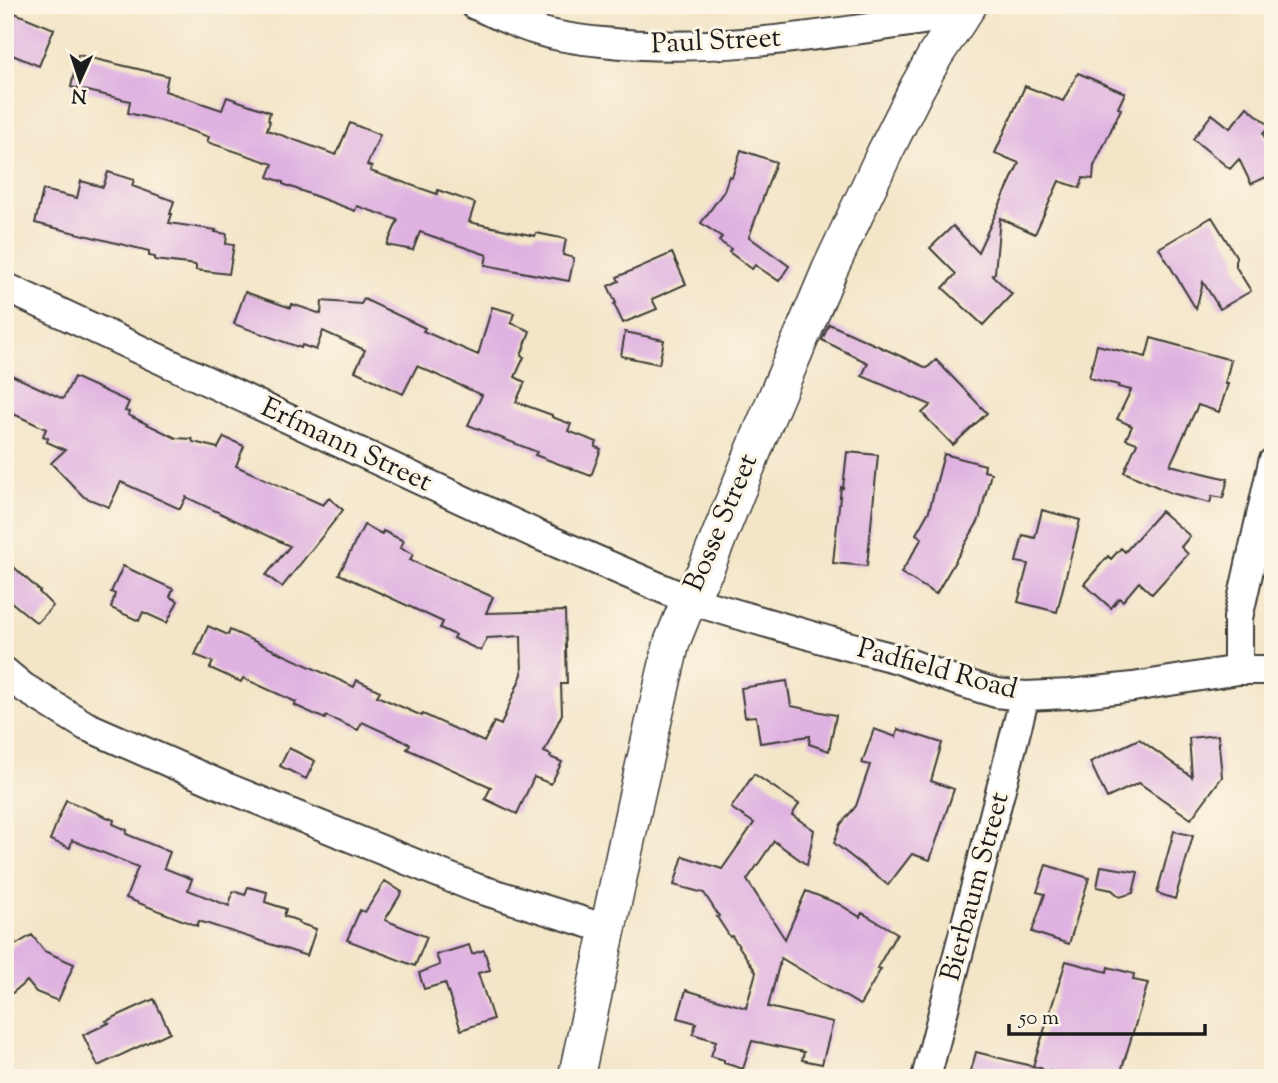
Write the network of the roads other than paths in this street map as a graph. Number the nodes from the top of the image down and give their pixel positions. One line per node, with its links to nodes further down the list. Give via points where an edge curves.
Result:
1 (475, 5): 2 (street, Paul Street, via 540,32 576,39 695,47 791,38)
2 (966, 10): 5 (street, Bosse Street, via 917,88 836,257)
3 (5, 287): 5 (street, Erfmann Street, via 536,534)
4 (1273, 463): 6 (street, via 1238,618)
5 (689, 600): 9 (street, Padfield Road, via 898,659 996,693); 10 (street, Bosse Street, via 671,642)
6 (1238, 670): 7 (street, Padfield Road); 9 (street, Padfield Road, via 1133,687)
7 (1273, 670)
8 (5, 672): 10 (street, via 86,726 216,783 476,888)
9 (1025, 696): 12 (street, Bierbaum Street)
10 (607, 929): 11 (street, Bosse Street)
11 (576, 1078)
12 (926, 1078)

